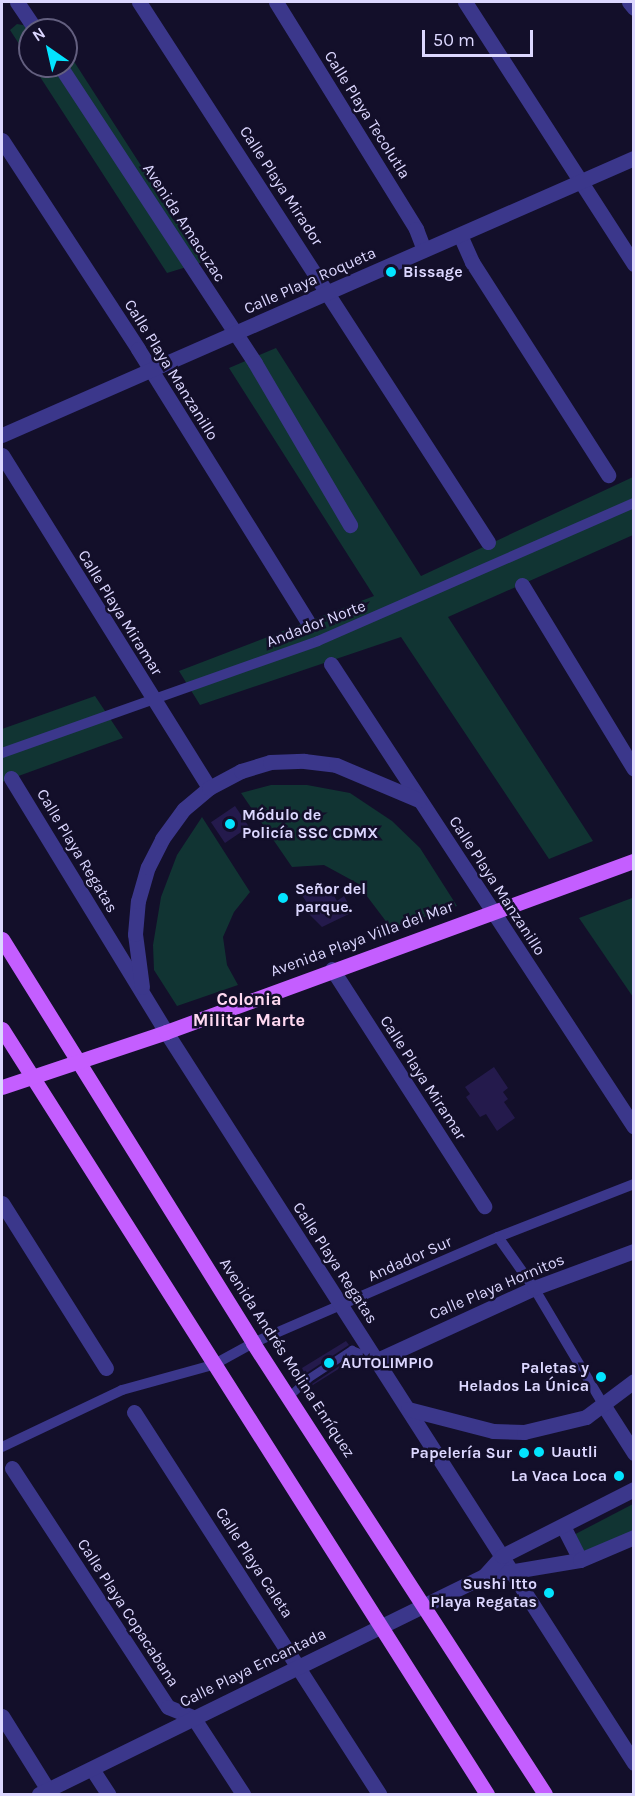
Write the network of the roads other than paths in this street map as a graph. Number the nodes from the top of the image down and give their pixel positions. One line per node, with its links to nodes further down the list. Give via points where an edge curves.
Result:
1 (17, 2): 7 (street)
2 (140, 2): 15 (street, Calle Playa Mirador)
3 (276, 2): 13 (street, Calle Playa Tecolutla, via 416,229)
4 (465, 2): 11 (street)
5 (629, 2): 6 (street)
6 (633, 8)
7 (28, 18)
8 (68, 78): 16 (street, Avenida Amacuzac)
9 (2, 140): 17 (street, Calle Playa Manzanillo)
10 (633, 158): 11 (street, Calle Playa Roqueta)
11 (581, 181): 12 (street, Calle Playa Roqueta); 14 (street)
12 (460, 235): 13 (street, Calle Playa Roqueta); 20 (street, via 472,262)
13 (424, 250): 15 (street, Calle Playa Roqueta)
14 (633, 264)
15 (328, 292): 16 (street, Calle Playa Roqueta); 23 (street, Calle Playa Mirador)
16 (235, 334): 17 (street, Calle Playa Roqueta); 22 (street, Avenida Amacuzac)
17 (152, 372): 18 (street, Calle Playa Roqueta); 25 (street, Calle Playa Manzanillo)
18 (2, 435)
19 (2, 455): 27 (street, Calle Playa Miramar)
20 (608, 475)
21 (633, 503): 27 (street, Andador Norte, via 399,609)
22 (350, 525)
23 (488, 542)
24 (522, 585): 29 (street)
25 (307, 621)
26 (332, 664): 32 (street, Calle Playa Manzanillo)
27 (153, 699): 28 (street, Andador Norte); 31 (street, Calle Playa Miramar)
28 (2, 753)
29 (633, 769)
30 (11, 778): 37 (street, Calle Playa Regatas)
31 (209, 788): 32 (street, via 270,762 304,761 336,765); 37 (street, via 184,809 148,867 138,901 135,934)
32 (419, 800): 34 (street, Calle Playa Manzanillo)
33 (633, 861): 34 (main road, Avenida Playa Villa del Mar)
34 (492, 911): 36 (main road, Avenida Playa Villa del Mar); 43 (street, Calle Playa Manzanillo)
35 (2, 939): 40 (main road, Avenida Andrés Molina Enríquez)
36 (332, 969): 39 (main road, Avenida Playa Villa del Mar); 46 (street, Calle Playa Miramar)
37 (142, 993): 39 (street, Calle Playa Regatas)
38 (2, 1029): 41 (main road)
39 (166, 1032): 40 (main road, Avenida Playa Villa del Mar); 50 (street, Calle Playa Regatas)
40 (75, 1061): 41 (main road, Avenida Playa Villa del Mar); 51 (main road, Avenida Andrés Molina Enríquez)
41 (32, 1076): 42 (main road, Avenida Playa Villa del Mar); 53 (main road)
42 (2, 1087)
43 (633, 1127)
44 (633, 1184): 47 (street, Andador Sur)
45 (2, 1203): 54 (street)
46 (484, 1206)
47 (498, 1237): 49 (street); 50 (street, Andador Sur)
48 (633, 1251): 49 (street, Calle Playa Hornitos)
49 (534, 1288): 52 (street, Calle Playa Hornitos); 57 (street)
50 (341, 1306): 51 (street, Andador Sur); 52 (street, Calle Playa Regatas)
51 (254, 1343): 53 (street, Andador Sur); 56 (main road, Avenida Andrés Molina Enríquez)
52 (377, 1360): 56 (lane, via 352,1350 308,1378); 58 (street, Calle Playa Regatas)
53 (213, 1365): 60 (street, Andador Sur, via 122,1390); 71 (main road)
54 (106, 1368)
55 (633, 1381): 57 (street)
56 (290, 1396): 70 (main road, Avenida Andrés Molina Enríquez)
57 (604, 1406): 58 (street, via 557,1427 524,1432 482,1429); 61 (street)
58 (408, 1408): 66 (street, Calle Playa Regatas)
59 (134, 1412): 72 (street, Calle Playa Caleta)
60 (2, 1447)
61 (633, 1453)
62 (12, 1468): 74 (street, Calle Playa Copacabana, via 168,1707)
63 (633, 1489): 64 (street, Calle Playa Encantada)
64 (563, 1526): 66 (street, Calle Playa Encantada); 67 (street)
65 (633, 1537): 67 (street, Calle Playa Encantada)
66 (502, 1556): 68 (street, Calle Playa Regatas); 69 (street, Calle Playa Encantada)
67 (580, 1560): 68 (street, Calle Playa Encantada)
68 (514, 1573): 69 (street, Calle Playa Encantada); 75 (street, Calle Playa Regatas)
69 (484, 1576): 70 (street, Calle Playa Encantada)
70 (425, 1605): 71 (street, Calle Playa Encantada); 82 (main road, Avenida Andrés Molina Enríquez)
71 (381, 1626): 72 (street, Calle Playa Encantada); 81 (main road)
72 (298, 1664): 74 (street, Calle Playa Encantada); 80 (street, Calle Playa Caleta)
73 (2, 1716): 77 (street)
74 (194, 1717): 76 (street, Calle Playa Encantada); 79 (street)
75 (633, 1763)
76 (92, 1769): 77 (street, Calle Playa Encantada); 78 (street)
77 (44, 1792)
78 (108, 1794)
79 (243, 1794)
80 (379, 1794)
81 (488, 1794)
82 (545, 1794)

